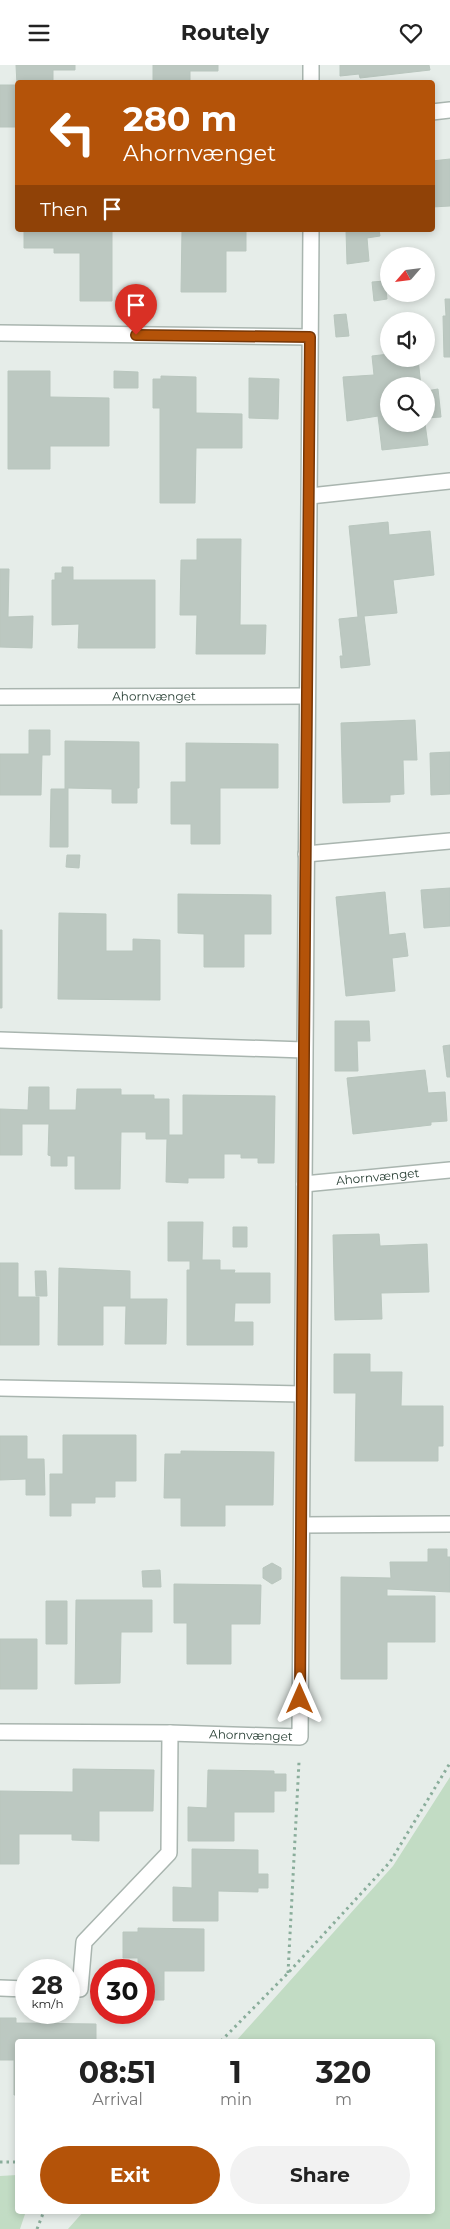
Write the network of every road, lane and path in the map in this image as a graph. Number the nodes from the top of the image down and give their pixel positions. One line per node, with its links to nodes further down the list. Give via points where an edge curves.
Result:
1 (311, 65): 2 (street)
2 (311, 80)
3 (450, 110): 4 (street)
4 (435, 112)
5 (311, 232): 7 (street, Ahornvænget)
6 (0, 333): 7 (street)
7 (310, 337): 9 (street, Ahornvænget)
8 (450, 481): 9 (street)
9 (310, 496): 10 (street, Ahornvænget)
10 (308, 696): 11 (street, Ahornvænget); 13 (street, Ahornvænget)
11 (0, 697)
12 (450, 841): 13 (street)
13 (306, 854): 15 (street, Ahornvænget)
14 (0, 1040): 15 (street)
15 (304, 1050): 17 (street, Ahornvænget)
16 (450, 1171): 17 (street, Ahornvænget)
17 (304, 1184): 19 (street, Ahornvænget)
18 (0, 1388): 19 (street)
19 (302, 1394): 21 (street, Ahornvænget)
20 (450, 1524): 21 (street)
21 (302, 1525): 24 (street, Ahornvænget)
22 (0, 1732): 23 (street, Ahornvænget)
23 (170, 1733): 24 (street, Ahornvænget); 29 (street, via 169,1853 84,1942)
24 (300, 1737): 26 (path)
25 (450, 1763): 26 (path, via 390,1862)
26 (288, 1973): 30 (path)
27 (0, 1988): 28 (street)
28 (15, 1989)
29 (80, 1989)
30 (224, 2039)
31 (0, 2162): 32 (path)
32 (15, 2162)
33 (43, 2214): 34 (path)
34 (37, 2229)

